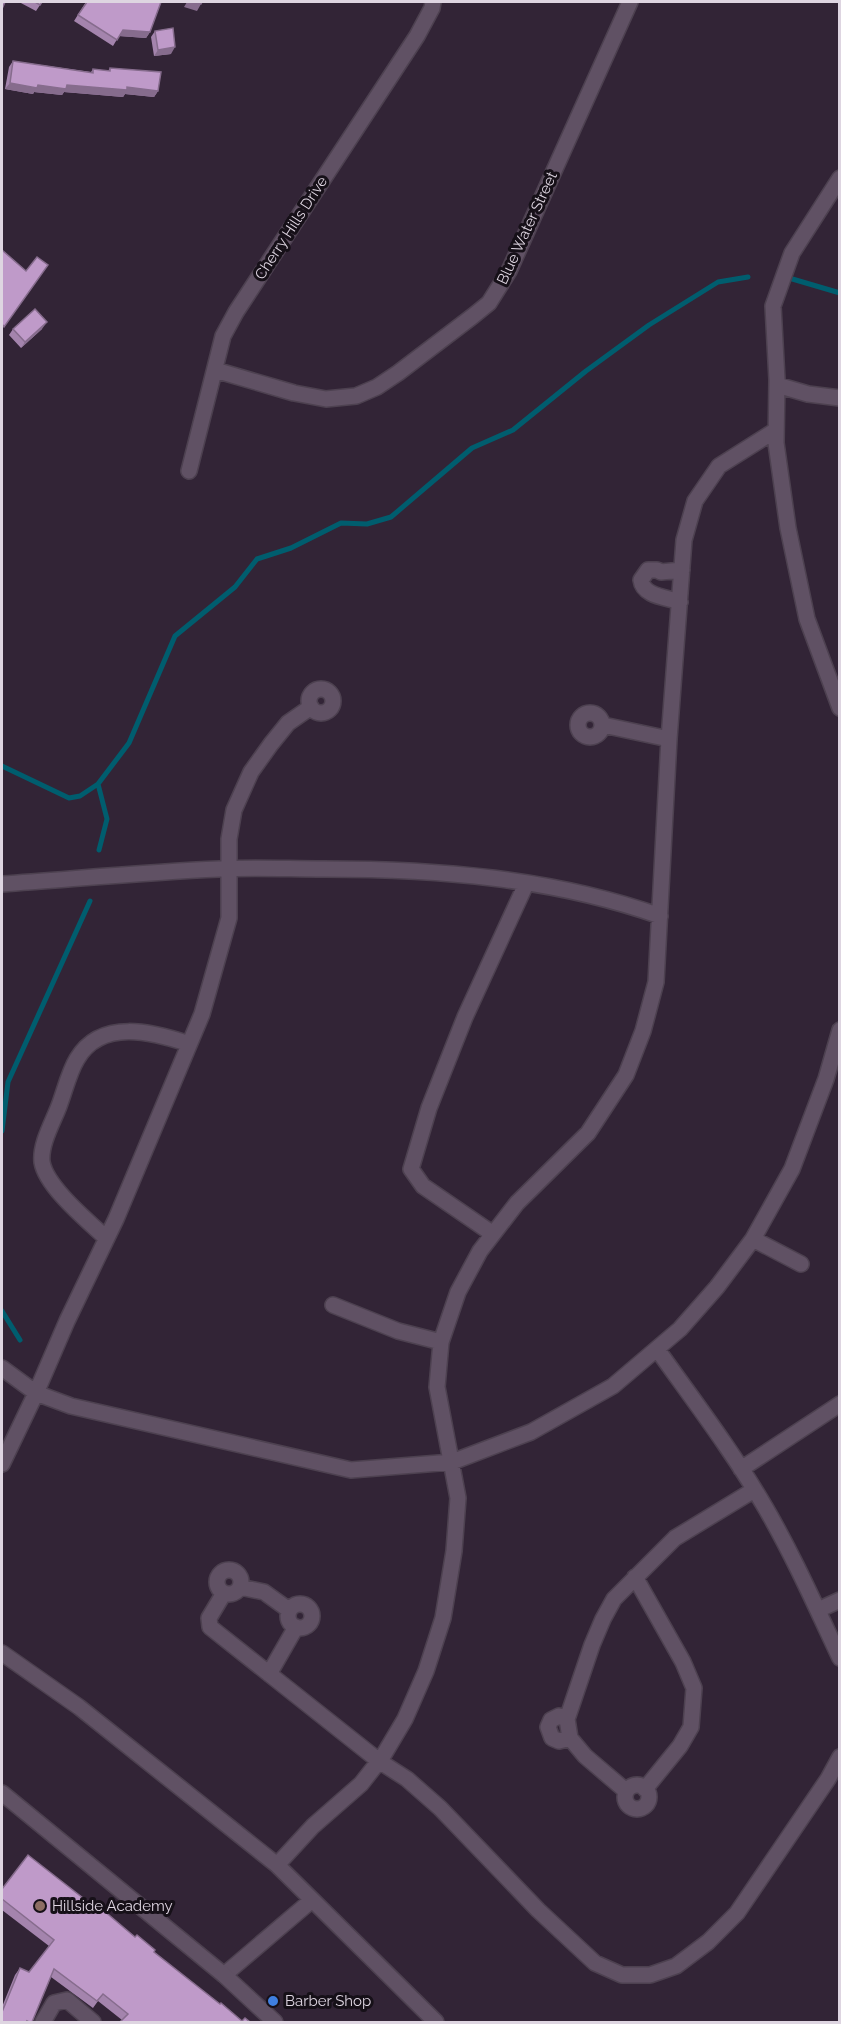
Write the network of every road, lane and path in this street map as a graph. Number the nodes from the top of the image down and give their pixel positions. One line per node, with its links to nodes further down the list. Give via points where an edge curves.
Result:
1 (433, 2): 4 (street, Cherry Hills Drive, via 417,36 236,312 223,336)
2 (630, 2): 4 (street, Blue Water Street, via 510,271 489,303 398,373 356,396 326,399)
3 (840, 178): 5 (street, via 792,253 773,306)
4 (215, 370): 8 (street, Cherry Hills Drive)
5 (777, 385): 6 (street); 7 (street)
6 (840, 398)
7 (776, 430): 9 (street, via 719,466 695,501 684,540); 12 (street, via 788,528 807,619)
8 (189, 471)
9 (682, 570): 10 (street); 10 (street, via 648,570 641,580 648,593)
10 (680, 602): 14 (street)
11 (311, 707): 15 (street, via 288,723 252,772 234,810)
12 (840, 708)
13 (603, 725): 14 (street)
14 (669, 739): 18 (street)
15 (230, 868): 16 (street, via 457,873); 17 (street); 20 (street, via 229,918 202,1014)
16 (526, 884): 18 (street, via 618,901); 21 (street, via 465,1017 429,1108 411,1169 423,1186)
17 (2, 885)
18 (660, 916): 21 (street, via 656,982 644,1031 626,1075 588,1133 517,1203)
19 (840, 1030): 23 (street, via 792,1169)
20 (189, 1044): 22 (street); 22 (street, via 156,1033 117,1032 89,1042 76,1059 44,1146 42,1163 50,1180 73,1207)
21 (493, 1234): 26 (street, via 458,1292)
22 (106, 1238): 29 (street)
23 (753, 1239): 24 (street); 27 (street, via 717,1287)
24 (801, 1264)
25 (333, 1305): 26 (street, via 398,1331)
26 (441, 1342): 31 (street, via 437,1387)
27 (657, 1349): 31 (street, via 613,1386 531,1432); 33 (street)
28 (2, 1368): 29 (street)
29 (36, 1393): 31 (street, via 71,1406 351,1470); 32 (street)
30 (840, 1404): 33 (street)
31 (452, 1462): 46 (street, via 458,1498 443,1618 405,1719)
32 (2, 1464)
33 (741, 1469): 34 (street)
34 (754, 1490): 35 (street, via 675,1538); 40 (street)
35 (634, 1577): 47 (street, via 694,1688 691,1727); 48 (street, via 614,1599 603,1619 567,1719 559,1716 548,1727 555,1740 570,1738)
36 (240, 1587): 37 (street, via 231,1594); 37 (street, via 236,1572 224,1570 216,1580); 39 (street, via 264,1592)
37 (224, 1593): 44 (street, via 209,1618 210,1627)
38 (840, 1600): 40 (street)
39 (289, 1610): 41 (street, via 288,1618); 41 (street, via 300,1603 312,1612 307,1626)
40 (818, 1610): 43 (street)
41 (296, 1627): 44 (street)
42 (2, 1653): 50 (street, via 79,1707)
43 (840, 1658)
44 (269, 1674): 46 (street)
45 (840, 1757): 46 (street, via 737,1913 676,1966 650,1976 622,1974 595,1963 440,1808)
46 (379, 1761): 50 (street, via 361,1784)
47 (645, 1789): 48 (street, via 636,1785); 48 (street, via 648,1802 636,1810 626,1804)
48 (626, 1791)
49 (2, 1793): 52 (street)
50 (276, 1865): 51 (street)
51 (312, 1900): 52 (street); 56 (street)
52 (224, 1975): 55 (street)
53 (43, 2022): 54 (street, via 54,2003 67,2000)
54 (93, 2022)
55 (275, 2022)
56 (436, 2022)

